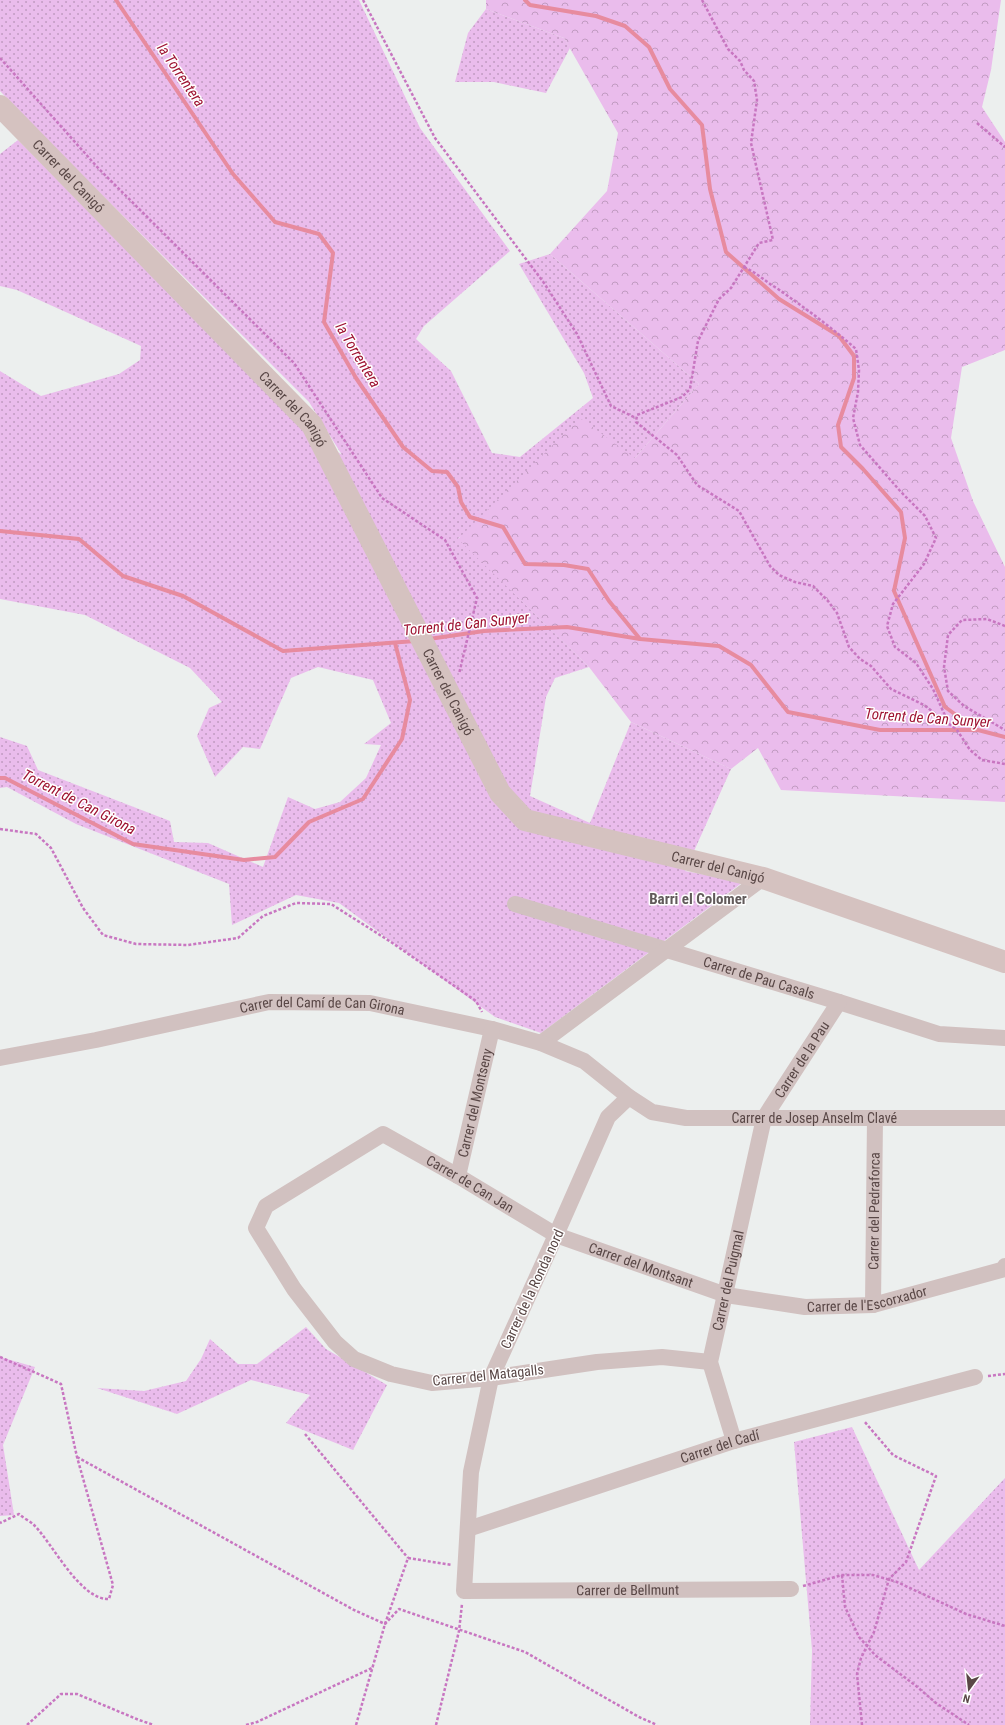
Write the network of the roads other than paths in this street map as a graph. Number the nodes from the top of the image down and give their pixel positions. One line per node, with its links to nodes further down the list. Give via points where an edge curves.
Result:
1 (0, 106): 2 (street, Carrer del Canigó, via 312,425 500,793 525,820)
2 (763, 878): 4 (street); 5 (street, Carrer del Canigó)
3 (515, 904): 4 (street, Carrer de Pau Casals)
4 (666, 950): 6 (street, Carrer de Pau Casals); 9 (street)
5 (1005, 962)
6 (839, 1002): 8 (street, Carrer de Pau Casals, via 939,1034); 12 (street, Carrer de la Pau)
7 (492, 1030): 9 (street, Carrer del Camí de Can Girona); 10 (street, Carrer del Camí de Can Girona, via 370,1003 269,1002); 16 (street, Carrer del Montseny)
8 (1005, 1038)
9 (541, 1043): 11 (street, Carrer del Camí de Can Girona, via 584,1061)
10 (0, 1058)
11 (629, 1097): 12 (street, Carrer de Josep Anselm Clavé, via 652,1112 686,1118); 17 (street, Carrer de la Ronda nord, via 608,1117)
12 (764, 1118): 13 (street, Carrer de Josep Anselm Clavé); 19 (street, Carrer del Puigmal)
13 (874, 1118): 14 (street, Carrer de Josep Anselm Clavé); 20 (street, Carrer del Pedraforca)
14 (1005, 1118)
15 (383, 1134): 16 (street, Carrer de Can Jan); 23 (street, Carrer del Matagalls, via 266,1206 256,1228 294,1289 335,1342 354,1359 391,1374 432,1383)
16 (458, 1176): 17 (street, Carrer de Can Jan)
17 (556, 1235): 19 (street, Carrer del Montsant); 23 (street, Carrer de la Ronda nord)
18 (1005, 1267): 20 (street, Carrer de l'Escorxador)
19 (726, 1295): 20 (street, Carrer de l'Escorxador, via 805,1307); 21 (street, Carrer del Puigmal)
20 (873, 1305)
21 (710, 1362): 23 (street, Carrer del Matagalls, via 655,1358 597,1362); 24 (street)
22 (975, 1377): 24 (street, Carrer del Cadí)
23 (491, 1378): 25 (street, Carrer de la Ronda nord, via 471,1472)
24 (734, 1441): 25 (street, Carrer del Cadí)
25 (468, 1529): 27 (street, Carrer de la Ronda nord)
26 (791, 1589): 27 (street, Carrer de Bellmunt)
27 (464, 1591)

